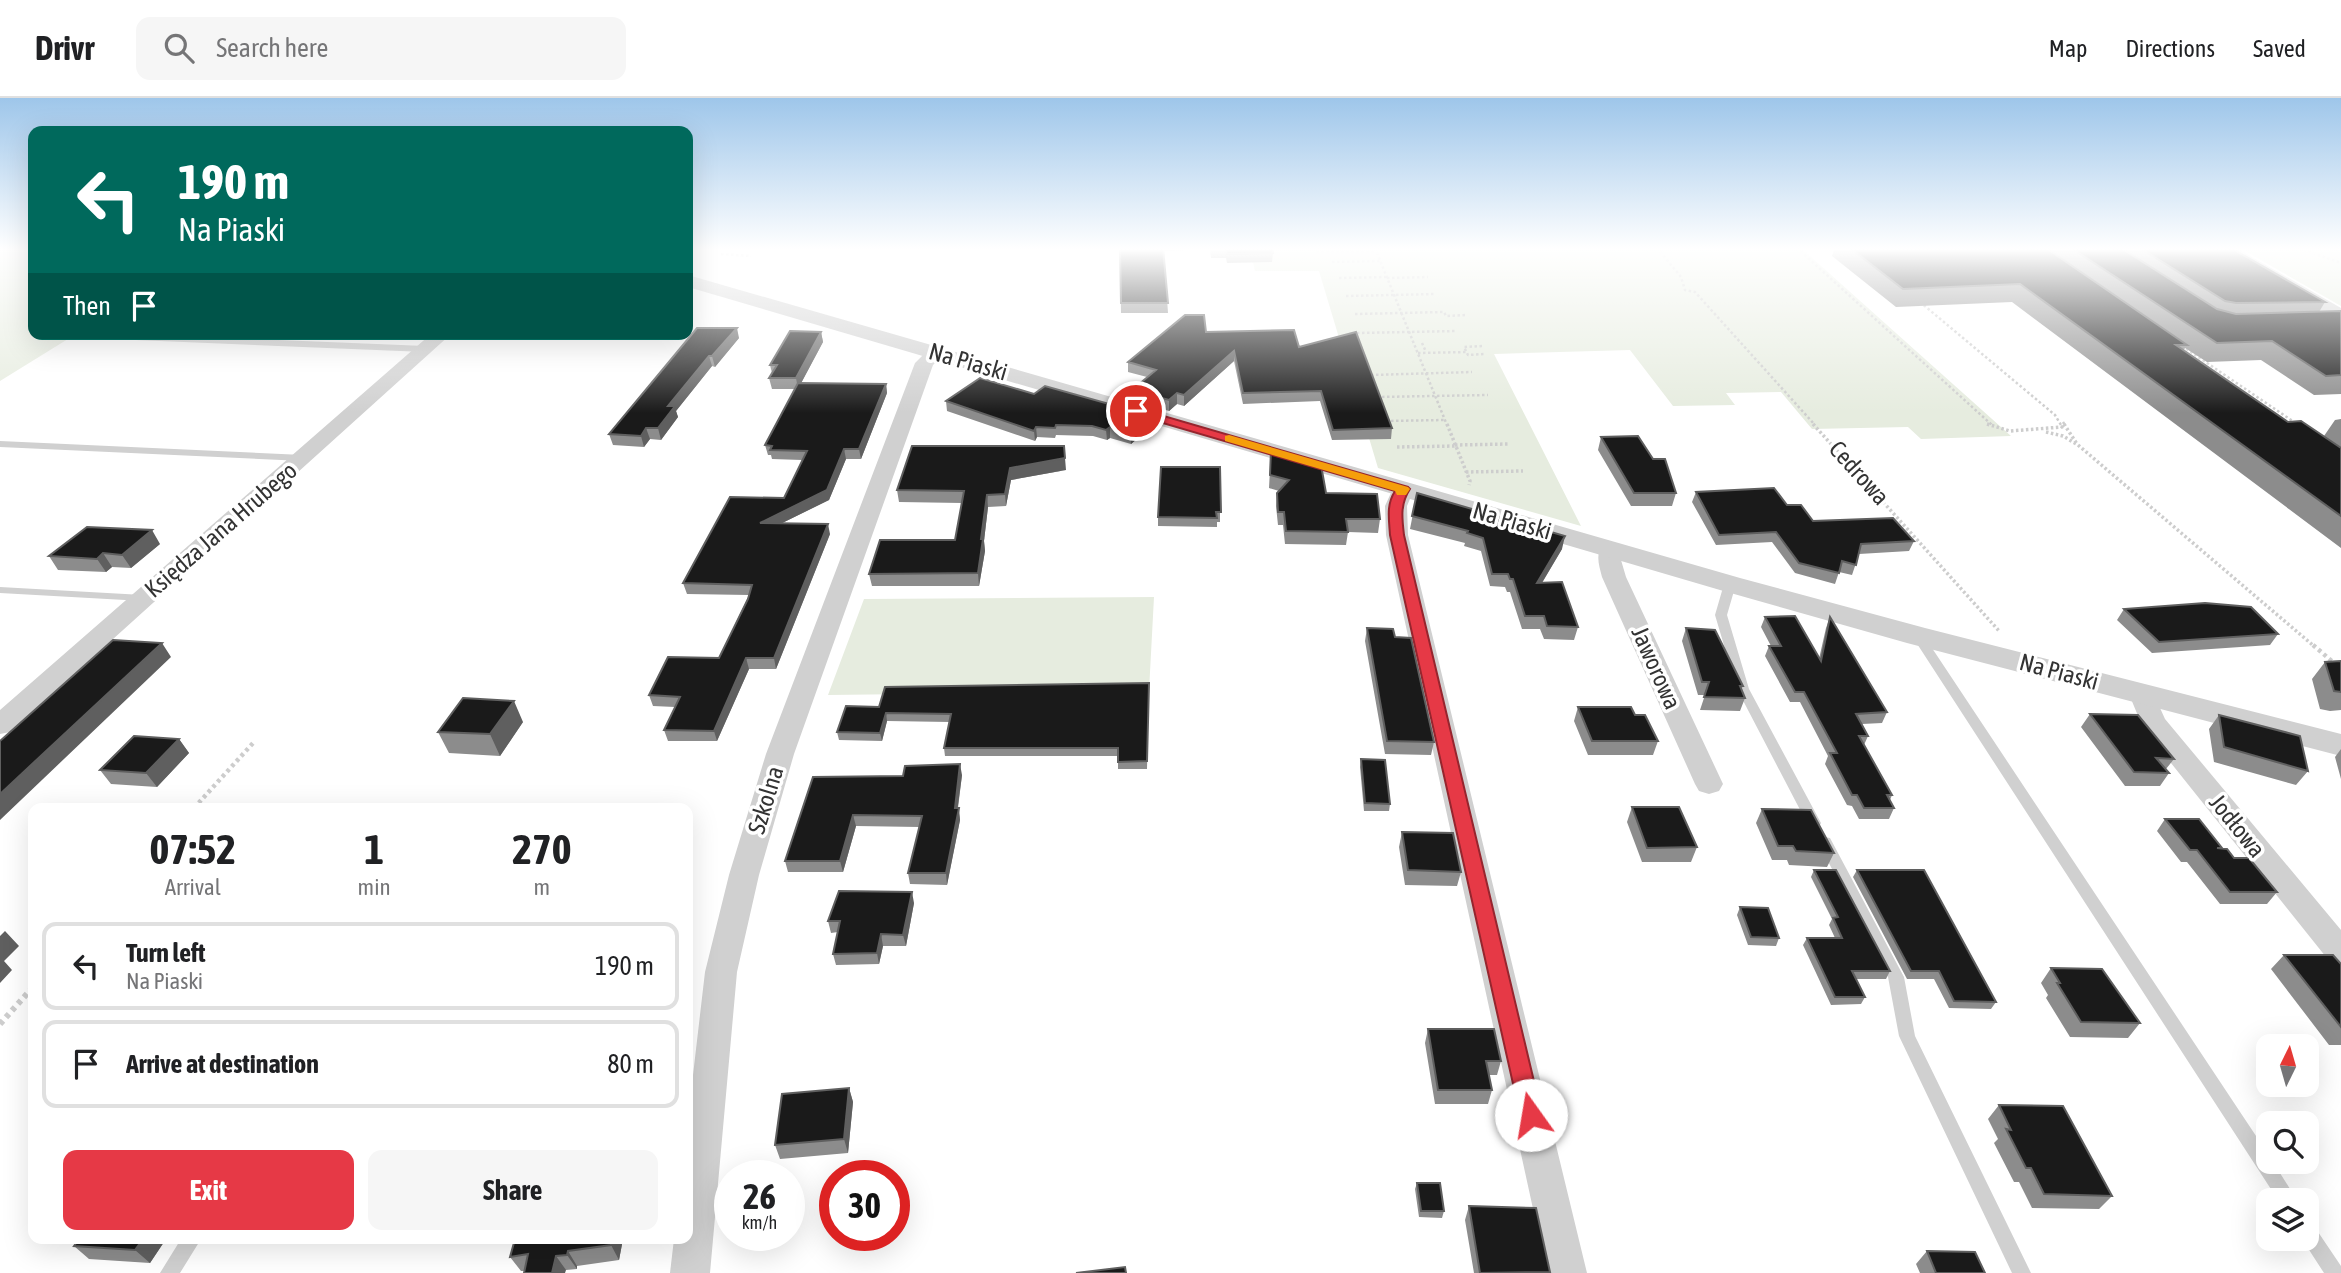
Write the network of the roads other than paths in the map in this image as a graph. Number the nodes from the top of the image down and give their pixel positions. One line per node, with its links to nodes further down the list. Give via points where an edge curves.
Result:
1 (763, 303): 6 (street, Na Piaski)
2 (2309, 303): 3 (street)
3 (2338, 321)
4 (334, 340): 5 (lane)
5 (433, 342): 8 (street, Księdza Jana Hrubego)
6 (936, 353): 9 (street, Na Piaski); 23 (street, Szkolna, via 924,363 879,484 780,754 744,875 721,972)
7 (0, 444): 8 (lane)
8 (303, 458): 13 (street, Księdza Jana Hrubego)
9 (1403, 489): 10 (street, Na Piaski); 27 (street, via 1395,514 1397,535)
10 (1611, 549): 11 (street, Na Piaski); 18 (street, Jaworowa, via 1614,577)
11 (1730, 584): 14 (street, Na Piaski); 28 (lane, via 1721,615 1743,689 1896,977 1907,1036)
12 (0, 590): 13 (lane)
13 (144, 598): 16 (street, Księdza Jana Hrubego)
14 (1918, 636): 15 (street, Na Piaski); 20 (lane)
15 (2142, 694): 17 (street, Na Piaski); 19 (street, Jodłowa, via 2153,722)
16 (0, 725)
17 (2341, 745)
18 (1709, 784)
19 (2341, 953)
20 (2280, 1188)
21 (189, 1244): 25 (lane)
22 (693, 1244): 26 (street, Szkolna)
23 (693, 1244)
24 (2319, 1249): 29 (lane)
25 (169, 1273)
26 (690, 1273)
27 (1567, 1273)
28 (2022, 1273)
29 (2335, 1273)

